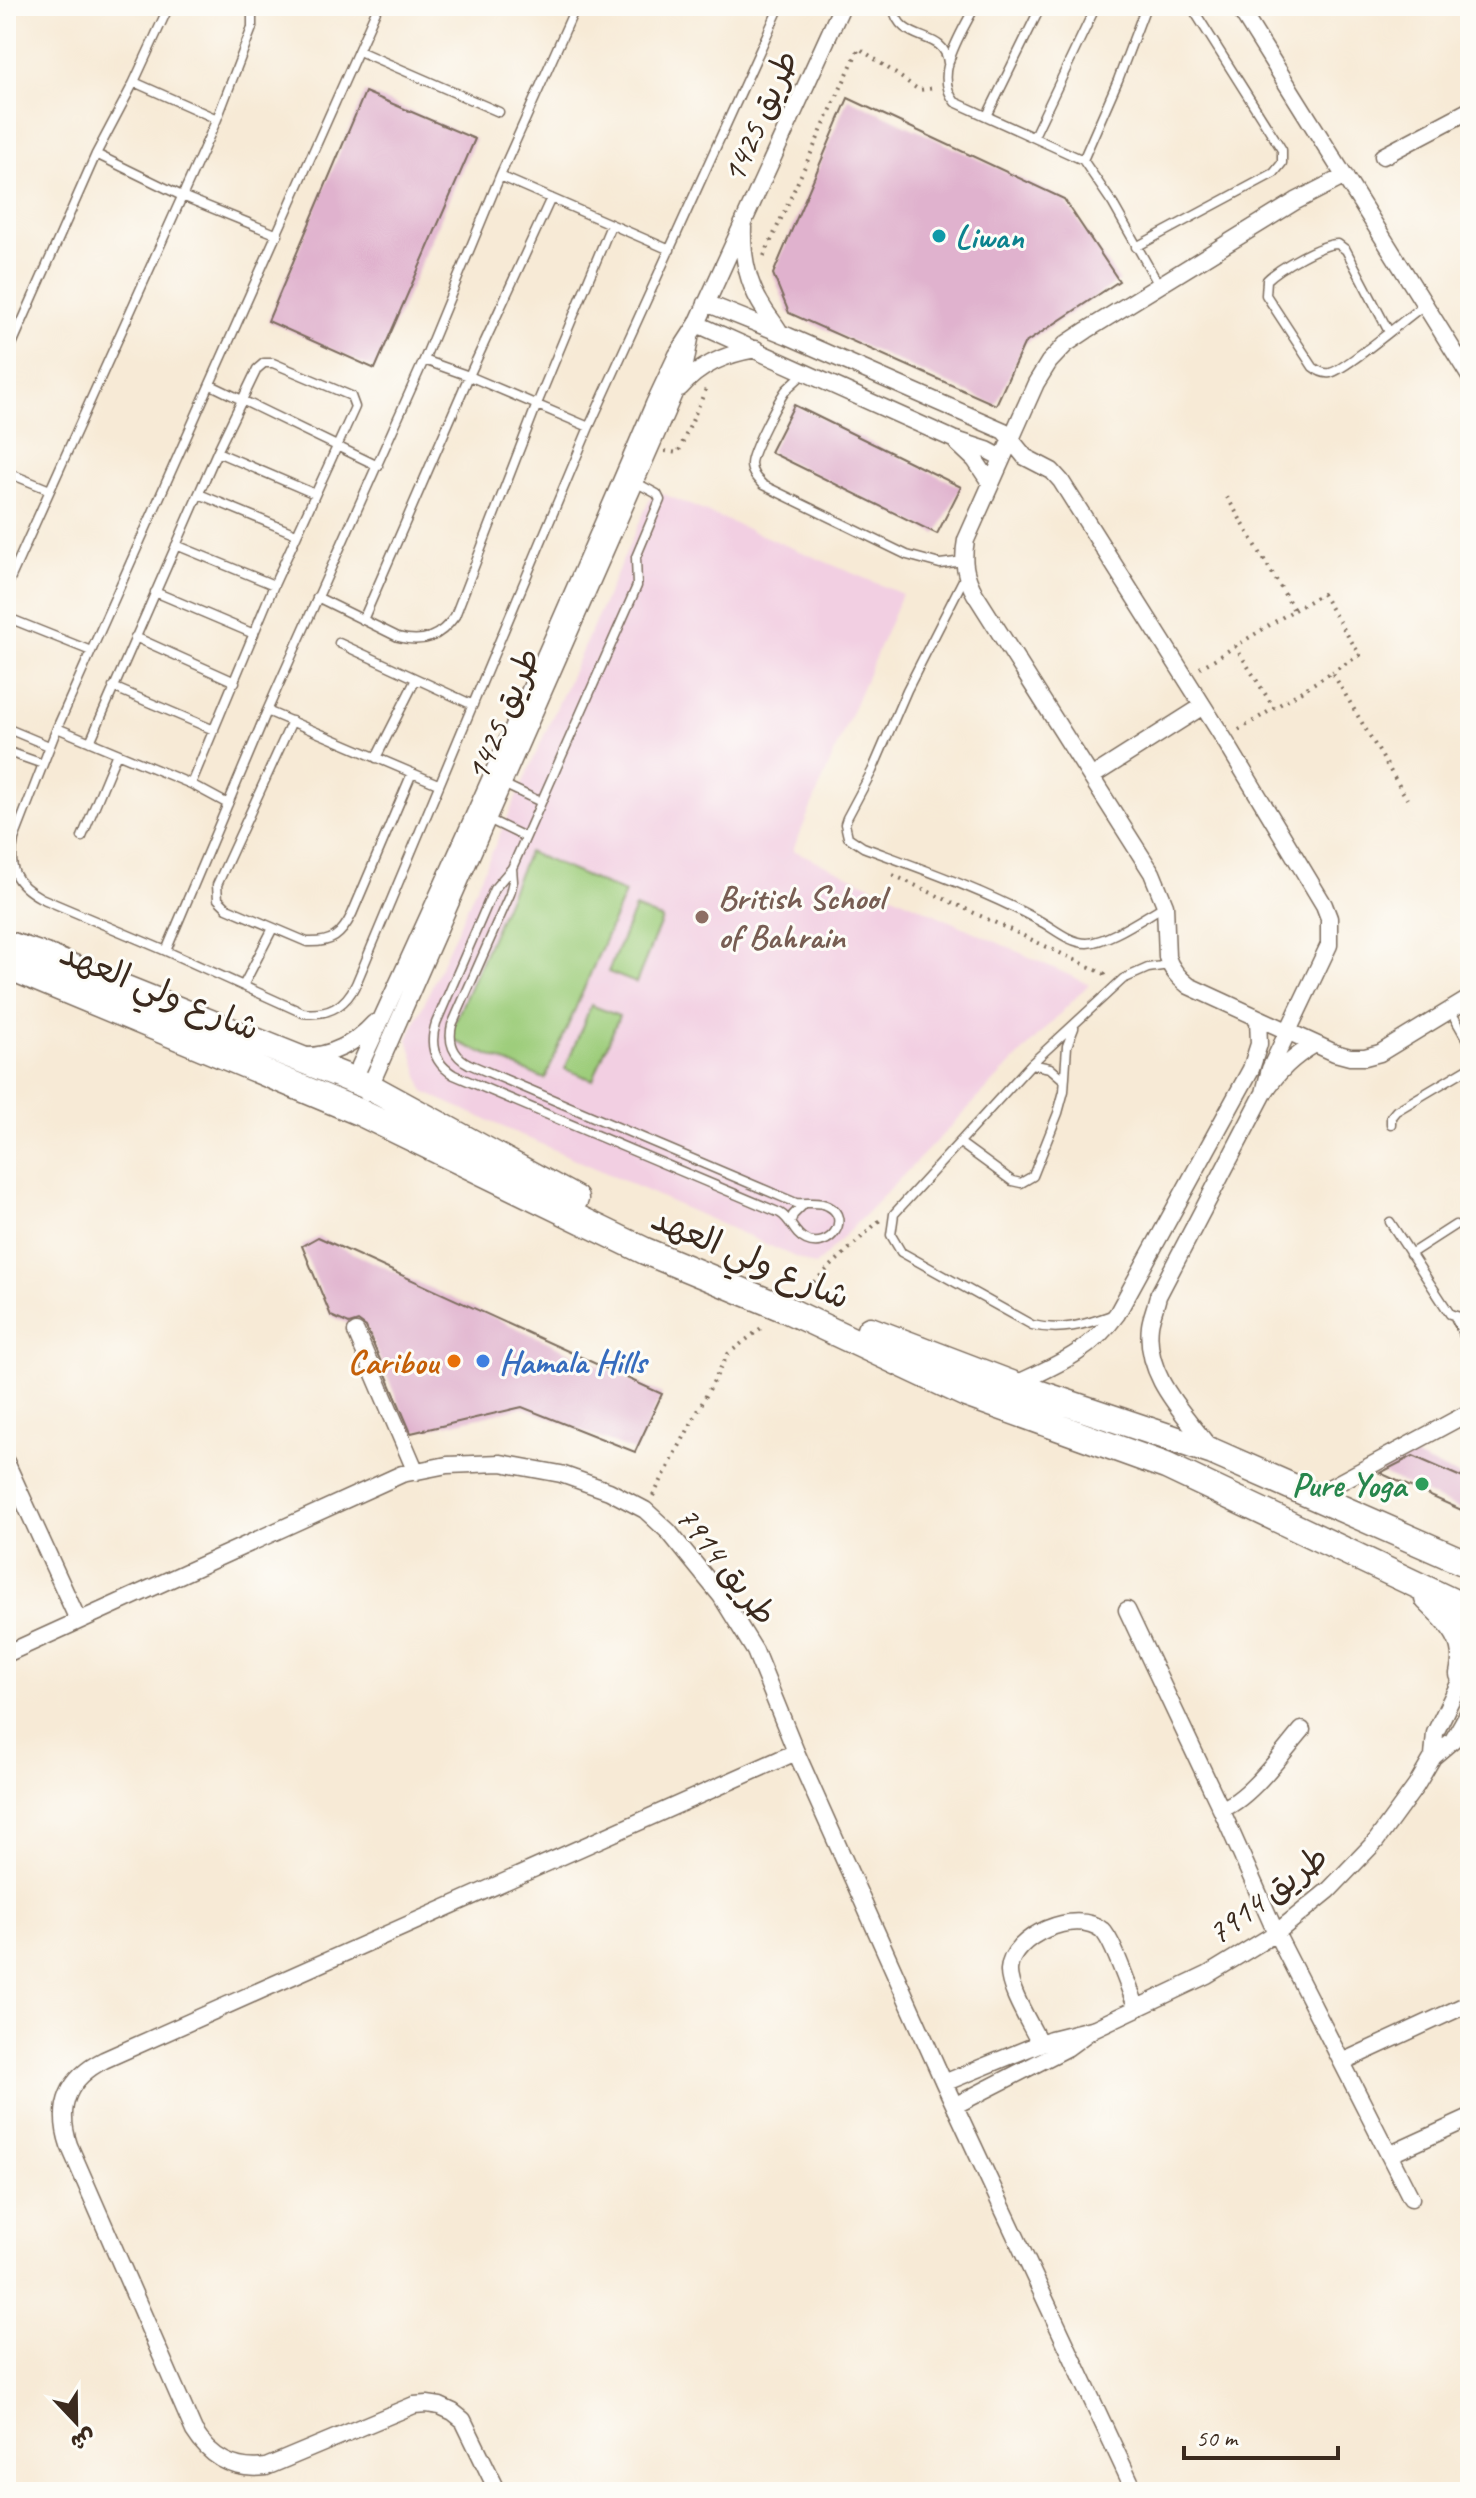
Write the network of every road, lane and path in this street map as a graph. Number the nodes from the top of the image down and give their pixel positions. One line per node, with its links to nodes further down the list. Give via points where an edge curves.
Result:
1 (169, 6): 16 (lane)
2 (252, 6): 20 (lane, via 252,28)
3 (378, 6): 14 (lane)
4 (576, 6): 25 (lane)
5 (780, 6): 33 (lane)
6 (842, 6): 29 (street, طريق 1425)
7 (893, 6): 15 (lane, via 900,25 939,43)
8 (975, 6): 15 (lane)
9 (1041, 6): 19 (lane)
10 (1096, 6): 21 (lane)
11 (1146, 6): 24 (lane)
12 (1191, 6): 32 (lane, via 1282,150 1282,163 1274,173)
13 (1238, 6): 26 (street)
14 (359, 51): 18 (lane); 31 (lane)
15 (948, 63): 19 (lane, via 950,97)
16 (134, 82): 20 (lane); 22 (lane)
17 (1470, 110): 23 (street)
18 (499, 112)
19 (987, 116): 21 (lane)
20 (217, 119): 27 (lane)
21 (1034, 136): 24 (lane)
22 (96, 154): 27 (lane); 41 (lane)
23 (1383, 156)
24 (1083, 160): 32 (lane)
25 (500, 176): 28 (lane); 42 (lane)
26 (1345, 176): 34 (street); 36 (street)
27 (182, 196): 31 (lane); 61 (lane)
28 (551, 198): 30 (lane); 45 (lane)
29 (743, 223): 35 (street, طريق 1425); 39 (street, via 749,279)
30 (611, 225): 33 (lane); 50 (lane)
31 (278, 235): 47 (lane)
32 (1136, 247): 34 (lane)
33 (670, 250): 51 (lane)
34 (1160, 287): 52 (street, via 1066,344 1036,383)
35 (706, 303): 37 (street, طريق 1425); 39 (street)
36 (1425, 304): 38 (lane); 46 (street)
37 (694, 331): 40 (street); 48 (street, طريق 1425); 102 (street, طريق 1425, via 654,404)
38 (1389, 332): 38 (lane, via 1337,370 1318,371 1266,295 1267,280 1324,246 1338,244)
39 (784, 334): 43 (street); 52 (street)
40 (756, 349): 43 (street); 48 (street, via 718,359)
41 (6, 358)
42 (424, 360): 45 (lane); 57 (lane)
43 (778, 360): 44 (street)
44 (805, 372): 53 (street); 67 (lane, via 777,404 753,456 758,481 907,555)
45 (469, 376): 50 (lane); 74 (lane)
46 (1470, 377)
47 (211, 385): 49 (lane); 79 (lane)
48 (673, 396): 59 (street, طريق 1425)
49 (242, 400): 54 (lane); 54 (lane, via 257,369 268,362 351,396 355,407); 55 (lane)
50 (537, 404): 51 (lane); 74 (lane, via 448,627 424,640 411,640)
51 (589, 427): 85 (lane)
52 (1010, 437): 56 (street); 81 (street, via 1019,452 1061,481)
53 (953, 439): 56 (street); 60 (street)
54 (337, 445): 57 (lane); 63 (lane)
55 (217, 452): 62 (lane); 63 (lane)
56 (1002, 458): 60 (street)
57 (378, 466): 71 (lane)
58 (6, 472): 61 (lane)
59 (635, 482): 102 (street, طريق 1425); 106 (lane, via 660,500 636,557 637,586)
60 (991, 484): 67 (street, via 966,540)
61 (50, 490): 69 (lane)
62 (199, 494): 65 (lane); 66 (lane)
63 (315, 494): 65 (lane)
64 (1227, 497): 72 (path)
65 (296, 534): 68 (lane)
66 (176, 545): 68 (lane); 70 (lane)
67 (965, 568): 101 (street); 113 (lane, via 847,818 848,837 982,893 1078,942 1097,941)
68 (274, 585): 75 (lane)
69 (6, 588)
70 (155, 592): 75 (lane); 76 (lane)
71 (317, 597): 74 (lane); 88 (lane)
72 (1294, 610): 78 (path); 80 (path, via 1322,594 1360,655)
73 (6, 617): 79 (lane)
74 (363, 620)
75 (254, 634): 83 (lane)
76 (135, 637): 83 (lane); 84 (lane)
77 (339, 643): 82 (lane)
78 (1235, 646): 81 (path); 87 (path)
79 (91, 651): 91 (lane)
80 (1332, 672): 87 (path); 105 (path)
81 (1185, 678): 86 (street)
82 (416, 679): 85 (lane); 98 (lane)
83 (235, 682): 92 (lane)
84 (113, 687): 92 (lane); 94 (lane)
85 (473, 705): 104 (lane)
86 (1203, 706): 93 (street); 101 (street)
87 (1274, 708): 93 (path)
88 (267, 711): 89 (lane); 107 (lane)
89 (292, 721): 98 (lane); 114 (lane, via 216,892 227,908)
90 (6, 728): 95 (lane)
91 (57, 728): 94 (lane); 95 (lane)
92 (214, 730): 103 (lane)
93 (1224, 739): 126 (street, via 1329,918 1329,945)
94 (90, 742): 97 (lane)
95 (49, 746): 99 (lane)
96 (6, 751): 99 (lane)
97 (117, 753): 103 (lane); 109 (lane)
98 (376, 758): 100 (lane)
99 (43, 764): 116 (lane, via 14,839 14,874 41,898)
100 (412, 773): 104 (lane); 114 (lane, via 346,927 322,942 307,942)
101 (1091, 777): 113 (street, via 1152,873)
102 (498, 782): 106 (lane); 108 (street, طريق 1425)
103 (191, 784): 107 (lane)
104 (438, 784): 119 (lane, via 350,996 341,1006 316,1015 303,1013)
105 (1407, 799)
106 (541, 802): 110 (lane)
107 (228, 804): 116 (lane)
108 (482, 816): 110 (lane); 123 (street, طريق 1425); 133 (street, طريق 1425)
109 (82, 837)
110 (525, 837): 111 (lane)
111 (512, 868): 138 (lane, via 510,894 452,1025 450,1040 457,1055); 140 (lane, via 494,889 436,1023 432,1044 439,1062 454,1075)
112 (885, 872): 120 (path, via 1105,974)
113 (1165, 905): 118 (street)
114 (273, 928): 119 (lane)
115 (6, 944): 129 (main road, شارع ولي العهد)
116 (166, 951): 119 (lane)
117 (6, 965): 135 (main road, شارع ولي العهد)
118 (1169, 965): 124 (street, via 1189,986); 125 (lane, via 1123,979)
119 (243, 986)
120 (1095, 986)
121 (1470, 998): 122 (street)
122 (1450, 1010): 127 (street, via 1365,1057); 128 (lane)
123 (381, 1016): 129 (street, via 358,1038 331,1052); 133 (street, طريق 1425)
124 (1258, 1018): 126 (street); 144 (street, via 1259,1044 1251,1069)
125 (1075, 1025): 130 (lane); 132 (lane, via 1067,1046)
126 (1288, 1032): 127 (street); 134 (street)
127 (1315, 1044): 134 (street, via 1277,1073)
128 (1470, 1045)
129 (292, 1055): 133 (main road, شارع ولي العهد)
130 (1031, 1064): 132 (lane, via 1050,1068); 137 (lane)
131 (1470, 1067): 136 (lane, via 1396,1111)
132 (1065, 1080): 137 (lane, via 1058,1113 1030,1180 1012,1181)
133 (362, 1083): 135 (street, طريق 1425); 146 (main road, شارع ولي العهد, via 654,1241)
134 (1264, 1093): 145 (street)
135 (350, 1108): 146 (main road, شارع ولي العهد, via 645,1251)
136 (1391, 1124)
137 (960, 1143): 148 (lane, via 894,1214 891,1235 901,1252 1032,1325 1072,1328)
138 (804, 1204): 140 (lane); 140 (lane, via 832,1208 838,1219 833,1236 807,1241)
139 (887, 1213): 146 (path)
140 (791, 1221)
141 (1390, 1222): 143 (lane)
142 (1455, 1225): 143 (lane)
143 (1410, 1254): 149 (lane)
144 (1134, 1284): 145 (street); 148 (street)
145 (1158, 1296): 155 (street, via 1150,1326 1151,1357 1162,1386)
146 (790, 1305): 150 (main road, شارع ولي العهد); 159 (path, via 728,1354)
147 (1470, 1312): 149 (lane)
148 (1117, 1314): 153 (street, via 1082,1352)
149 (1455, 1317): 152 (lane)
150 (839, 1326): 153 (main road, شارع ولي العهد); 161 (main road, شارع ولي العهد, via 966,1394 1166,1466)
151 (356, 1332): 157 (street)
152 (1470, 1348)
153 (1014, 1385): 155 (main road, شارع ولي العهد)
154 (1470, 1412): 158 (street)
155 (1213, 1452): 158 (main road, شارع ولي العهد)
156 (6, 1462): 164 (street)
157 (416, 1472): 159 (street, طريق 7914, via 501,1463 561,1474); 164 (street, طريق 7914)
158 (1314, 1496): 160 (main road, شارع ولي العهد)
159 (645, 1510): 169 (street, طريق 7914, via 721,1596 749,1640)
160 (1470, 1565)
161 (1414, 1584): 163 (main road, شارع ولي العهد); 166 (main road, via 1454,1624 1463,1641)
162 (1127, 1610): 171 (street)
163 (1470, 1610)
164 (78, 1620): 165 (street, طريق 7914)
165 (6, 1654)
166 (1466, 1667): 170 (street, طريق 7914, via 1435,1733)
167 (1470, 1710): 170 (street, طريق 7914, via 1453,1740)
168 (1302, 1730): 171 (street, via 1246,1793)
169 (796, 1752): 178 (street, طريق 7914); 183 (street, via 104,2060 79,2076 65,2102 69,2145 194,2431 212,2454 237,2467 266,2467 427,2404 463,2420)
170 (1433, 1757): 172 (street, طريق 7914, via 1361,1858)
171 (1221, 1809): 172 (street)
172 (1276, 1933): 174 (street, طريق 7914, via 1207,1975); 177 (street)
173 (1470, 2003): 177 (street)
174 (1137, 2008): 175 (street, طريق 7914); 176 (street, via 1103,1931 1089,1921 1067,1922 1025,1941 1014,1953 1009,1971)
175 (1095, 2028): 176 (street, طريق 7914); 179 (street, طريق 7914)
176 (1040, 2044): 178 (street, طريق 7914)
177 (1342, 2062): 181 (street)
178 (944, 2083): 179 (street, طريق 7914)
179 (956, 2105): 184 (street, طريق 7914)
180 (1470, 2118): 181 (street)
181 (1389, 2155): 182 (street)
182 (1411, 2198)
183 (498, 2492)
184 (1135, 2492)

